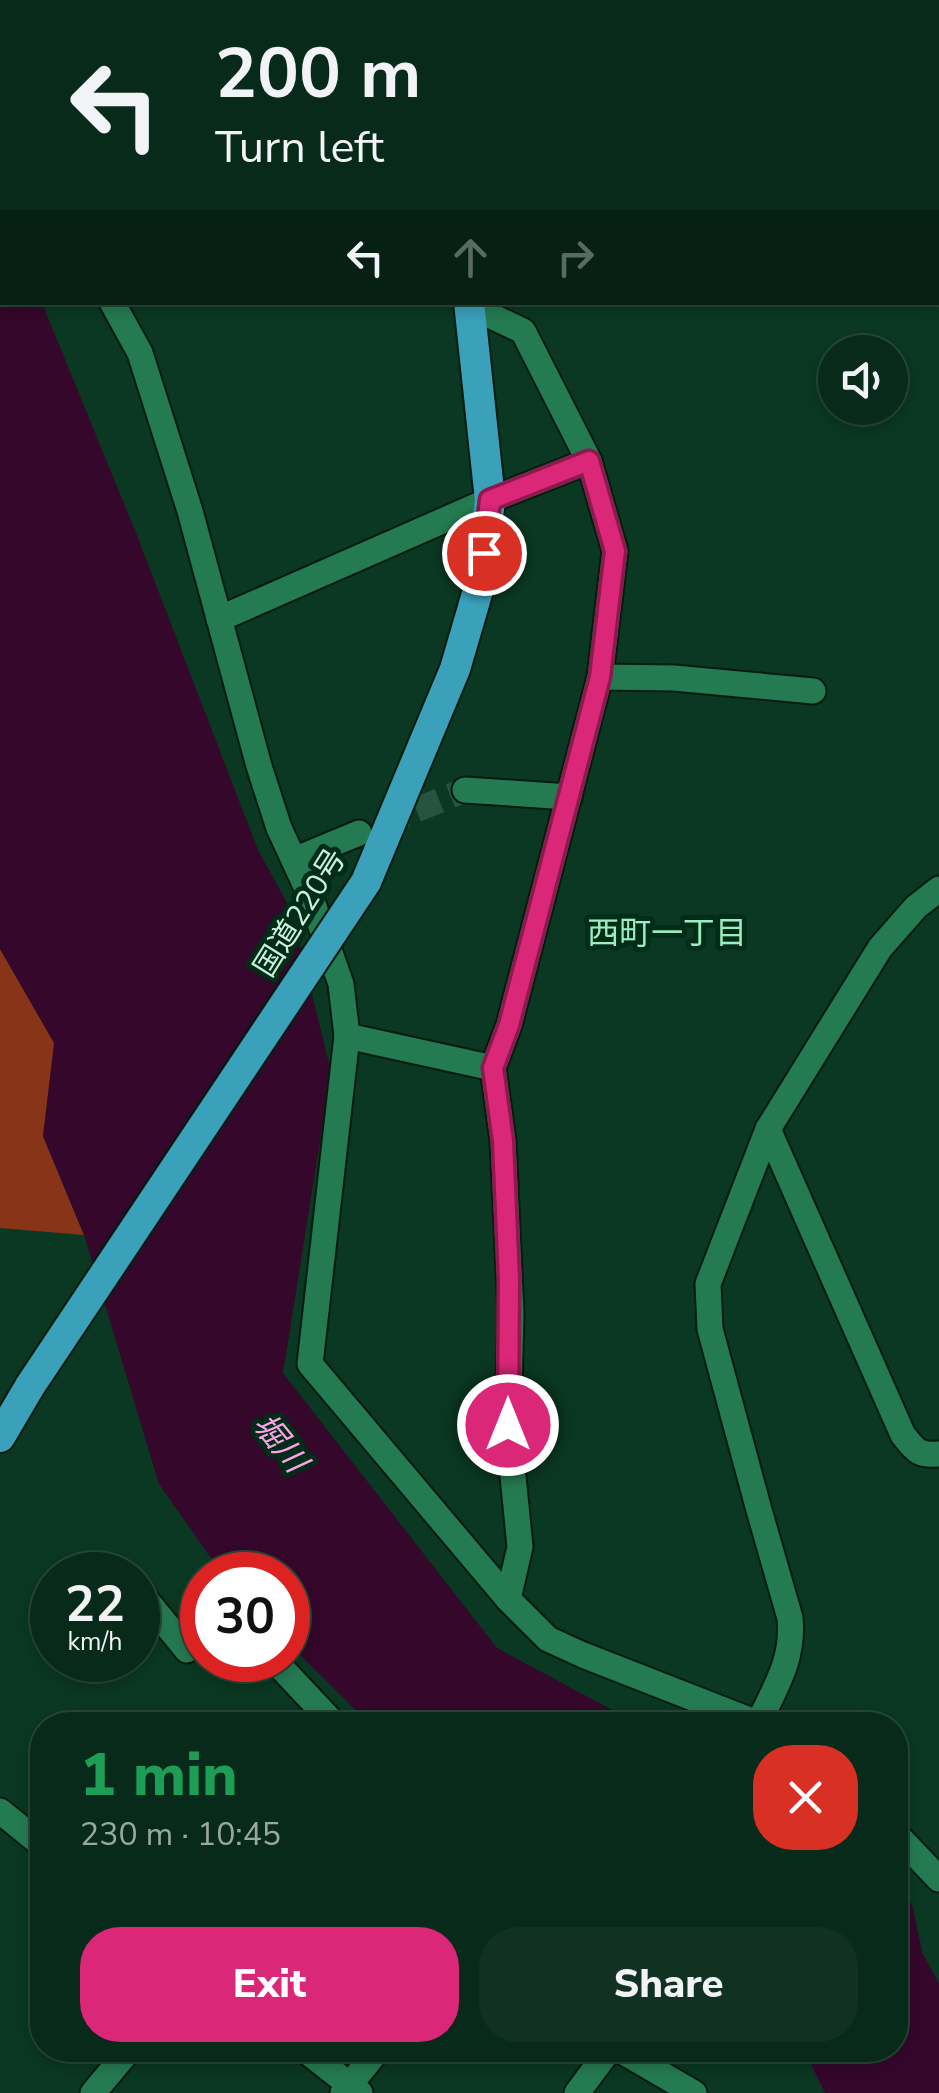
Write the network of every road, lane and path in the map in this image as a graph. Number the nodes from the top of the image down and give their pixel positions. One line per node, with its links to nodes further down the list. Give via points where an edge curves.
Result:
1 (114, 305): 6 (street, via 140,353)
2 (469, 305): 5 (highway, 国道220号)
3 (471, 305): 4 (street, via 523,331)
4 (589, 461): 5 (street); 7 (street, via 615,551)
5 (490, 500): 6 (street); 17 (highway, 国道220号, bridge, via 482,580 455,669 366,882)
6 (219, 619): 12 (street, via 258,766)
7 (600, 677): 8 (street); 10 (street)
8 (813, 691)
9 (465, 790): 10 (street)
10 (569, 797): 15 (street)
11 (359, 833): 12 (street)
12 (294, 860): 14 (street, via 341,984)
13 (938, 892): 16 (street, via 880,948)
14 (348, 1036): 15 (street); 19 (street, via 310,1364)
15 (493, 1068): 19 (street, via 503,1141 508,1425 520,1547)
16 (768, 1129): 18 (street, via 902,1435 924,1456); 25 (street, via 708,1284 710,1329 790,1618 788,1658)
17 (0, 1437)
18 (939, 1454)
19 (508, 1598): 24 (street, via 548,1640)
20 (160, 1617): 21 (street)
21 (180, 1641)
22 (295, 1682): 23 (street)
23 (323, 1712)
24 (726, 1712)
25 (765, 1712)
26 (0, 1811): 27 (street)
27 (30, 1835)
28 (908, 1847): 29 (street)
29 (939, 1879)
30 (119, 2062): 36 (street)
31 (319, 2062): 35 (street)
32 (370, 2062): 35 (street)
33 (600, 2062): 37 (street)
34 (641, 2062): 38 (street)
35 (351, 2090)
36 (94, 2093)
37 (577, 2093)
38 (694, 2093)

